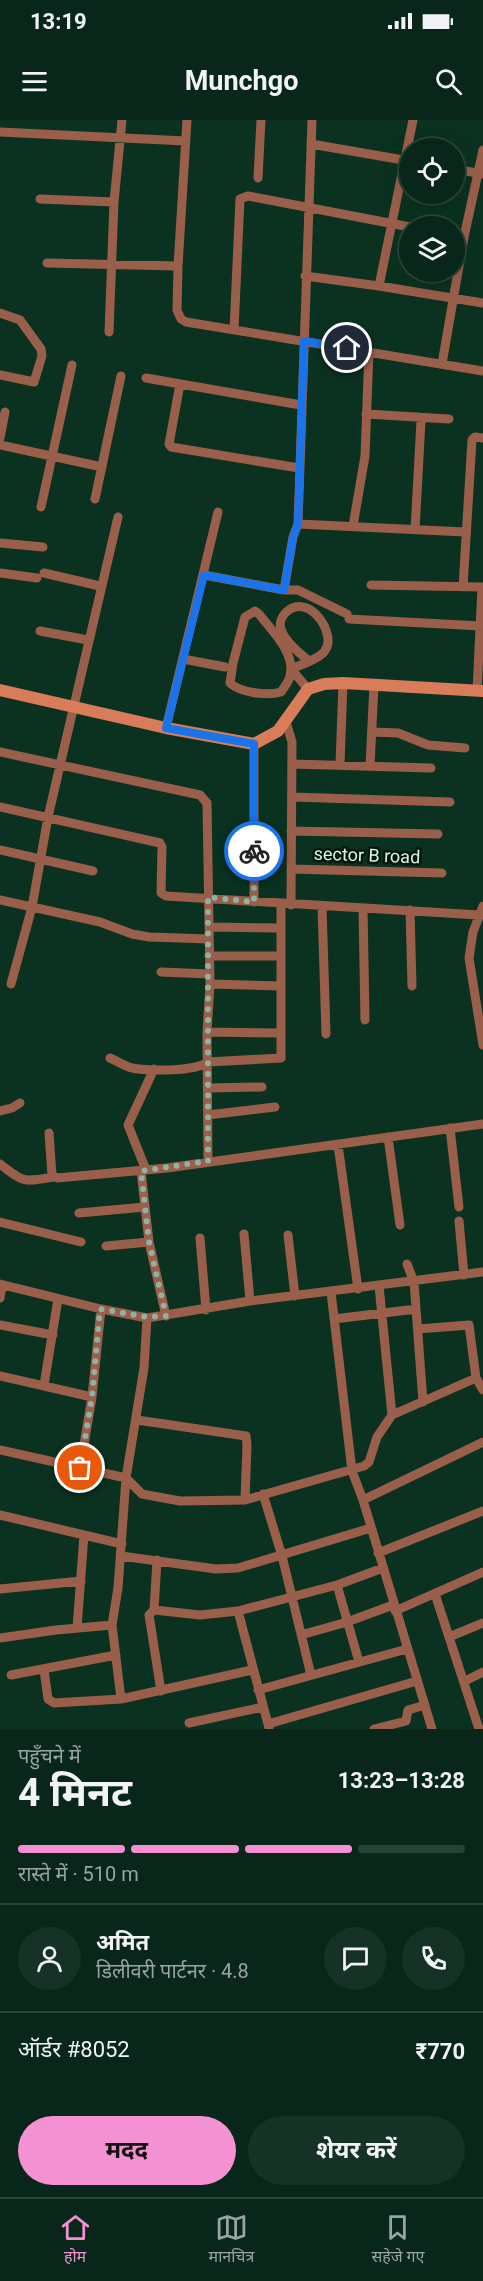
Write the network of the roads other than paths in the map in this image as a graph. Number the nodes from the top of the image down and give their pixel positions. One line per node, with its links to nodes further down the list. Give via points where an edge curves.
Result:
1 (122, 120): 7 (street)
2 (187, 120): 9 (street)
3 (261, 120): 15 (street)
4 (312, 120): 10 (street)
5 (413, 120): 8 (street)
6 (0, 132): 7 (street)
7 (120, 137): 9 (street); 18 (street)
8 (410, 138)
9 (186, 141): 25 (street)
10 (311, 144): 12 (street); 19 (street)
11 (483, 150): 14 (street)
12 (399, 160)
13 (465, 171): 14 (street)
14 (481, 174): 20 (street)
15 (258, 178)
16 (399, 192): 21 (street)
17 (40, 198): 18 (street)
18 (114, 202): 24 (street)
19 (310, 207): 21 (street); 26 (street); 32 (street, via 248,196 240,199)
20 (465, 219)
21 (391, 223): 22 (street); 28 (street)
22 (399, 225)
23 (47, 263): 24 (street)
24 (112, 264): 25 (street); 33 (street)
25 (178, 266): 32 (street, via 177,310 181,319)
26 (305, 276): 28 (street); 34 (street)
27 (455, 282): 29 (street)
28 (379, 286): 29 (street)
29 (453, 299): 30 (street); 36 (street)
30 (483, 303)
31 (0, 313): 39 (street, via 20,320 42,356 34,382)
32 (234, 330): 34 (street)
33 (109, 332)
34 (304, 341): 35 (street); 43 (street)
35 (369, 351): 36 (street); 45 (street)
36 (442, 364): 38 (street)
37 (72, 365): 51 (street)
38 (483, 371)
39 (0, 375)
40 (121, 376): 52 (street)
41 (146, 378): 42 (street)
42 (180, 384): 43 (street); 53 (street, via 169,446)
43 (301, 405): 53 (street)
44 (5, 412): 49 (street)
45 (366, 414): 46 (street); 59 (street)
46 (419, 417): 47 (street); 60 (street)
47 (449, 419)
48 (477, 435): 61 (street)
49 (0, 438)
50 (0, 445): 51 (street)
51 (53, 457): 52 (street); 55 (street)
52 (102, 467): 54 (street)
53 (298, 468): 58 (street)
54 (95, 499)
55 (41, 507)
56 (218, 512): 65 (street)
57 (118, 517): 67 (street)
58 (298, 524): 59 (street); 70 (street)
59 (353, 526): 60 (street)
60 (415, 530): 61 (street)
61 (465, 532): 68 (street)
62 (0, 543): 63 (street)
63 (43, 547)
64 (0, 573): 67 (street, via 41,575)
65 (204, 575): 70 (street); 74 (street)
66 (371, 585): 68 (street)
67 (100, 586): 73 (street)
68 (463, 587): 69 (street)
69 (482, 587): 71 (street)
70 (284, 590): 71 (street, via 298,590 348,617)
71 (481, 626): 82 (street)
72 (40, 631): 73 (street)
73 (88, 640): 83 (street)
74 (183, 659): 76 (street); 85 (street)
75 (308, 660): 75 (street, via 324,652 329,641 325,626 303,607 294,608 284,613 281,631); 77 (street)
76 (225, 667)
77 (291, 669): 77 (street, via 287,652 259,614 250,612 240,630 230,683 274,694 281,692); 80 (street)
78 (343, 683): 79 (street); 80 (street); 92 (street)
79 (374, 685): 82 (street); 86 (street)
80 (308, 689): 84 (street)
81 (0, 690): 83 (street)
82 (480, 691)
83 (74, 707): 85 (street); 90 (street)
84 (286, 722): 87 (street); 91 (street, via 292,742)
85 (166, 728): 87 (street)
86 (372, 732): 88 (street, via 398,733 428,745); 93 (street)
87 (254, 744): 108 (street)
88 (465, 748)
89 (0, 752): 90 (street)
90 (60, 764): 98 (street); 106 (street, via 204,798)
91 (292, 764): 92 (street); 95 (street)
92 (340, 764): 93 (street)
93 (370, 766): 94 (street)
94 (431, 768)
95 (292, 796): 96 (street); 99 (street)
96 (450, 802)
97 (0, 807): 98 (street)
98 (48, 817): 102 (street); 106 (street, via 160,843 161,893)
99 (291, 831): 100 (street); 103 (street)
100 (438, 834)
101 (0, 850): 102 (street)
102 (40, 858): 104 (street); 110 (street)
103 (291, 869): 105 (street, sector B road); 109 (street)
104 (93, 871)
105 (442, 873)
106 (208, 897): 108 (street); 115 (street)
107 (0, 900): 110 (street)
108 (254, 902): 109 (street)
109 (286, 904): 111 (street); 116 (street)
110 (32, 907): 117 (street, via 100,922 132,934); 124 (street)
111 (322, 907): 112 (street); 130 (street)
112 (363, 908): 113 (street); 127 (street)
113 (410, 910): 114 (street); 126 (street)
114 (481, 910): 120 (street, via 470,946)
115 (210, 927): 116 (street); 117 (street)
116 (280, 928): 119 (street)
117 (209, 939): 118 (street)
118 (209, 956): 119 (street); 123 (street)
119 (280, 956): 125 (street)
120 (472, 968): 121 (street); 131 (street)
121 (483, 971)
122 (160, 972): 123 (street)
123 (210, 979): 125 (street); 128 (street)
124 (11, 984)
125 (280, 986): 129 (street)
126 (412, 986)
127 (365, 1020)
128 (207, 1032): 129 (street); 133 (street)
129 (281, 1033): 133 (street, via 279,1060)
130 (326, 1034)
131 (483, 1045)
132 (110, 1058): 134 (street, via 129,1067)
133 (208, 1062): 134 (street, via 200,1067); 136 (street)
134 (154, 1069): 148 (street, via 128,1125)
135 (262, 1087): 136 (street)
136 (208, 1088): 140 (street)
137 (20, 1103): 139 (street)
138 (275, 1107): 140 (street)
139 (0, 1111)
140 (208, 1115): 146 (street)
141 (483, 1124): 142 (street)
142 (450, 1128): 144 (street); 151 (street)
143 (49, 1133): 149 (street)
144 (388, 1137): 145 (street); 155 (street)
145 (338, 1145): 146 (street); 168 (street)
146 (208, 1161): 148 (street)
147 (0, 1164): 149 (street, via 27,1181)
148 (143, 1171): 149 (street); 150 (street)
149 (53, 1177)
150 (145, 1207): 152 (street); 160 (street)
151 (459, 1207)
152 (78, 1213)
153 (459, 1221): 164 (street)
154 (0, 1222): 159 (street)
155 (400, 1225)
156 (244, 1234): 173 (street)
157 (288, 1235): 170 (street)
158 (200, 1238): 176 (street)
159 (81, 1242)
160 (149, 1242): 161 (street); 178 (street)
161 (106, 1246)
162 (407, 1264): 165 (street)
163 (483, 1272): 164 (street)
164 (464, 1275): 165 (street)
165 (414, 1282): 167 (street); 175 (street)
166 (1, 1284): 171 (street); 172 (street)
167 (379, 1286): 168 (street); 177 (street)
168 (358, 1289): 169 (street)
169 (332, 1292): 170 (street); 180 (street)
170 (295, 1296): 173 (street)
171 (0, 1298)
172 (58, 1299): 174 (street); 183 (street)
173 (250, 1301): 176 (street)
174 (100, 1309): 179 (street); 188 (street)
175 (416, 1309): 177 (street); 182 (street)
176 (206, 1310): 178 (street)
177 (382, 1314): 180 (street); 190 (street)
178 (166, 1316): 179 (street)
179 (147, 1317): 191 (street)
180 (334, 1319): 195 (street)
181 (0, 1325): 183 (street)
182 (418, 1329): 185 (street, via 469,1325); 189 (street)
183 (53, 1335): 186 (street)
184 (0, 1376): 186 (street)
185 (476, 1378): 187 (street); 189 (street)
186 (44, 1385): 188 (street)
187 (483, 1390)
188 (92, 1397): 194 (street)
189 (423, 1402): 190 (street)
190 (392, 1415): 195 (street, via 377,1437 369,1462)
191 (137, 1420): 196 (street); 198 (street, via 246,1436)
192 (483, 1442): 199 (street)
193 (0, 1450): 194 (street)
194 (80, 1468): 196 (street)
195 (352, 1471): 197 (street); 199 (street)
196 (126, 1478): 198 (street, via 142,1494 180,1500); 204 (street)
197 (263, 1494): 198 (street); 207 (street)
198 (244, 1500)
199 (363, 1500): 202 (street)
200 (483, 1511): 205 (street)
201 (0, 1515): 203 (street)
202 (371, 1528): 205 (street); 207 (street)
203 (84, 1535): 204 (street); 211 (street)
204 (122, 1544): 206 (street)
205 (378, 1553): 209 (street)
206 (121, 1556): 208 (street); 221 (street)
207 (282, 1556): 208 (street, via 238,1568 216,1569); 215 (street)
208 (157, 1560): 217 (street)
209 (383, 1568): 212 (street); 216 (street)
210 (483, 1572): 214 (street)
211 (81, 1581): 213 (street); 222 (street)
212 (337, 1585): 215 (street); 219 (street)
213 (0, 1589)
214 (435, 1594): 216 (street); 224 (street)
215 (292, 1597): 218 (street); 223 (street)
216 (394, 1608): 219 (street); 226 (street)
217 (154, 1610): 218 (street, via 200,1615); 237 (street, via 149,1615)
218 (238, 1611): 230 (street)
219 (347, 1622): 223 (street); 228 (street)
220 (483, 1623): 224 (street)
221 (112, 1625): 222 (street); 227 (street)
222 (77, 1628): 225 (street)
223 (301, 1635): 233 (street)
224 (449, 1637): 234 (street)
225 (0, 1638)
226 (407, 1649): 228 (street); 235 (street)
227 (116, 1656): 229 (street); 238 (street)
228 (359, 1662): 233 (street)
229 (44, 1670): 232 (street); 238 (street, via 48,1699 54,1703)
230 (252, 1670): 236 (street); 237 (street)
231 (483, 1672): 234 (street)
232 (11, 1675)
233 (311, 1676): 236 (street)
234 (465, 1681): 245 (street)
235 (417, 1682): 239 (street); 242 (street)
236 (258, 1690): 240 (street)
237 (160, 1691): 238 (street)
238 (121, 1699)
239 (424, 1705): 243 (street, via 408,1710 406,1720); 244 (street)
240 (263, 1707): 241 (street); 242 (street)
241 (189, 1723)
242 (268, 1726)
243 (374, 1729)
244 (432, 1729)
245 (479, 1729)

